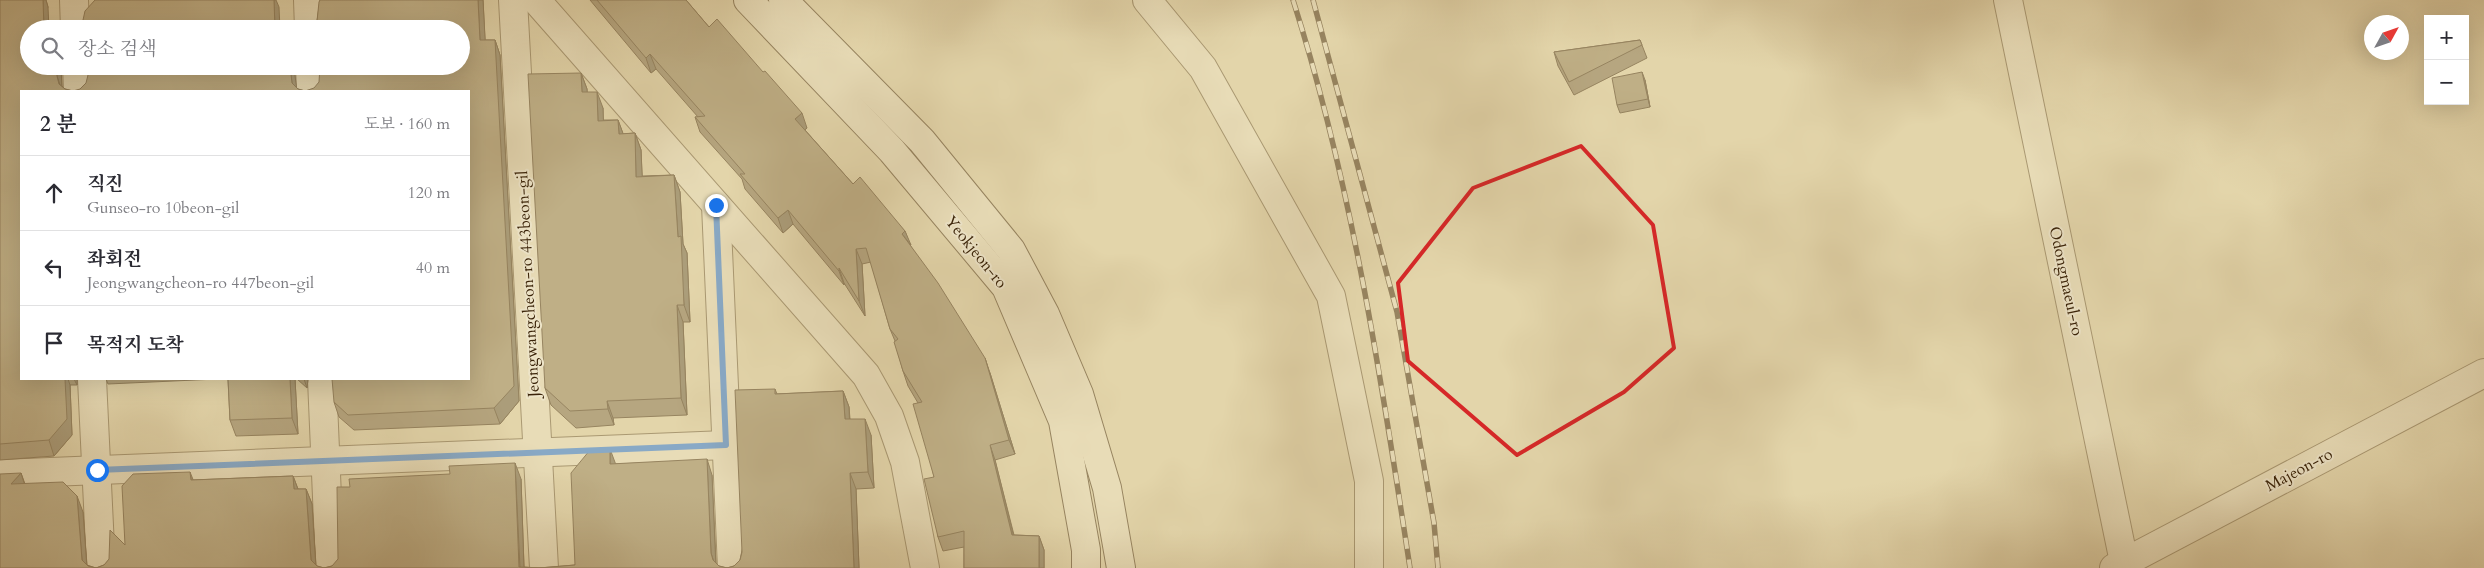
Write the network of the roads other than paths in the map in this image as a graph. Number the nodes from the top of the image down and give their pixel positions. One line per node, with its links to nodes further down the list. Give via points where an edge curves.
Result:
1 (74, 0): 9 (street)
2 (308, 0): 10 (street)
3 (513, 0): 20 (street, Jeongwangcheon-ro 443beon-gil)
4 (536, 0): 15 (street)
5 (748, 0): 30 (street, Yeokjeon-ro, via 892,151 1006,287 1063,420 1086,550)
6 (784, 0): 31 (street, Yeokjeon-ro, via 922,141 1011,250 1045,314 1079,394 1107,488)
7 (1147, 0): 32 (street, via 1203,68 1331,296 1369,481)
8 (2008, 0): 24 (street, Odongmaeul-ro)
9 (75, 20)
10 (309, 20)
11 (77, 75): 13 (street)
12 (310, 75): 14 (street)
13 (78, 90)
14 (311, 90)
15 (716, 205): 19 (street); 29 (street, via 866,374 889,416 905,462)
16 (2484, 373): 24 (street, Majeon-ro)
17 (92, 380): 22 (street)
18 (322, 380): 21 (street)
19 (726, 445): 20 (street); 28 (street)
20 (537, 453): 21 (street); 27 (street, Jeongwangcheon-ro 443beon-gil)
21 (326, 461): 22 (street); 26 (street)
22 (97, 470): 23 (street); 25 (street)
23 (0, 474)
24 (2121, 566)
25 (101, 568)
26 (330, 568)
27 (544, 568)
28 (732, 568)
29 (925, 568)
30 (1086, 568)
31 (1122, 568)
32 (1369, 568)

